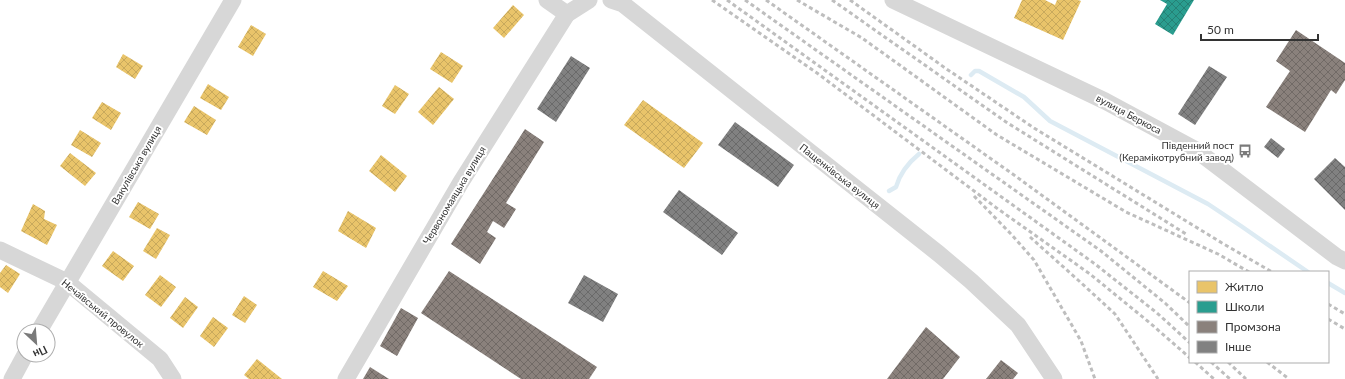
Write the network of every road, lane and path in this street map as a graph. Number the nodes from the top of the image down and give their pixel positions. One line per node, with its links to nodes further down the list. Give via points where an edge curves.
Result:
1 (233, 0): 9 (street, Вакулівська вулиця)
2 (547, 0): 6 (street)
3 (589, 0): 6 (street)
4 (611, 0): 12 (street, Пащенківська вулиця, via 623,4 971,281 1018,325)
5 (893, 0): 8 (street, вулиця Беркоса, via 1105,101 1196,150)
6 (566, 14): 15 (street, Червономаяцька вулиця, via 461,182)
7 (0, 250): 9 (street, Нечаївський провулок)
8 (1345, 261)
9 (67, 282): 10 (street, Вакулівська вулиця); 14 (street, Нечаївський провулок, via 160,359)
10 (44, 323)
11 (21, 363): 13 (street)
12 (1050, 377)
13 (12, 379)
14 (173, 379)
15 (346, 379)

